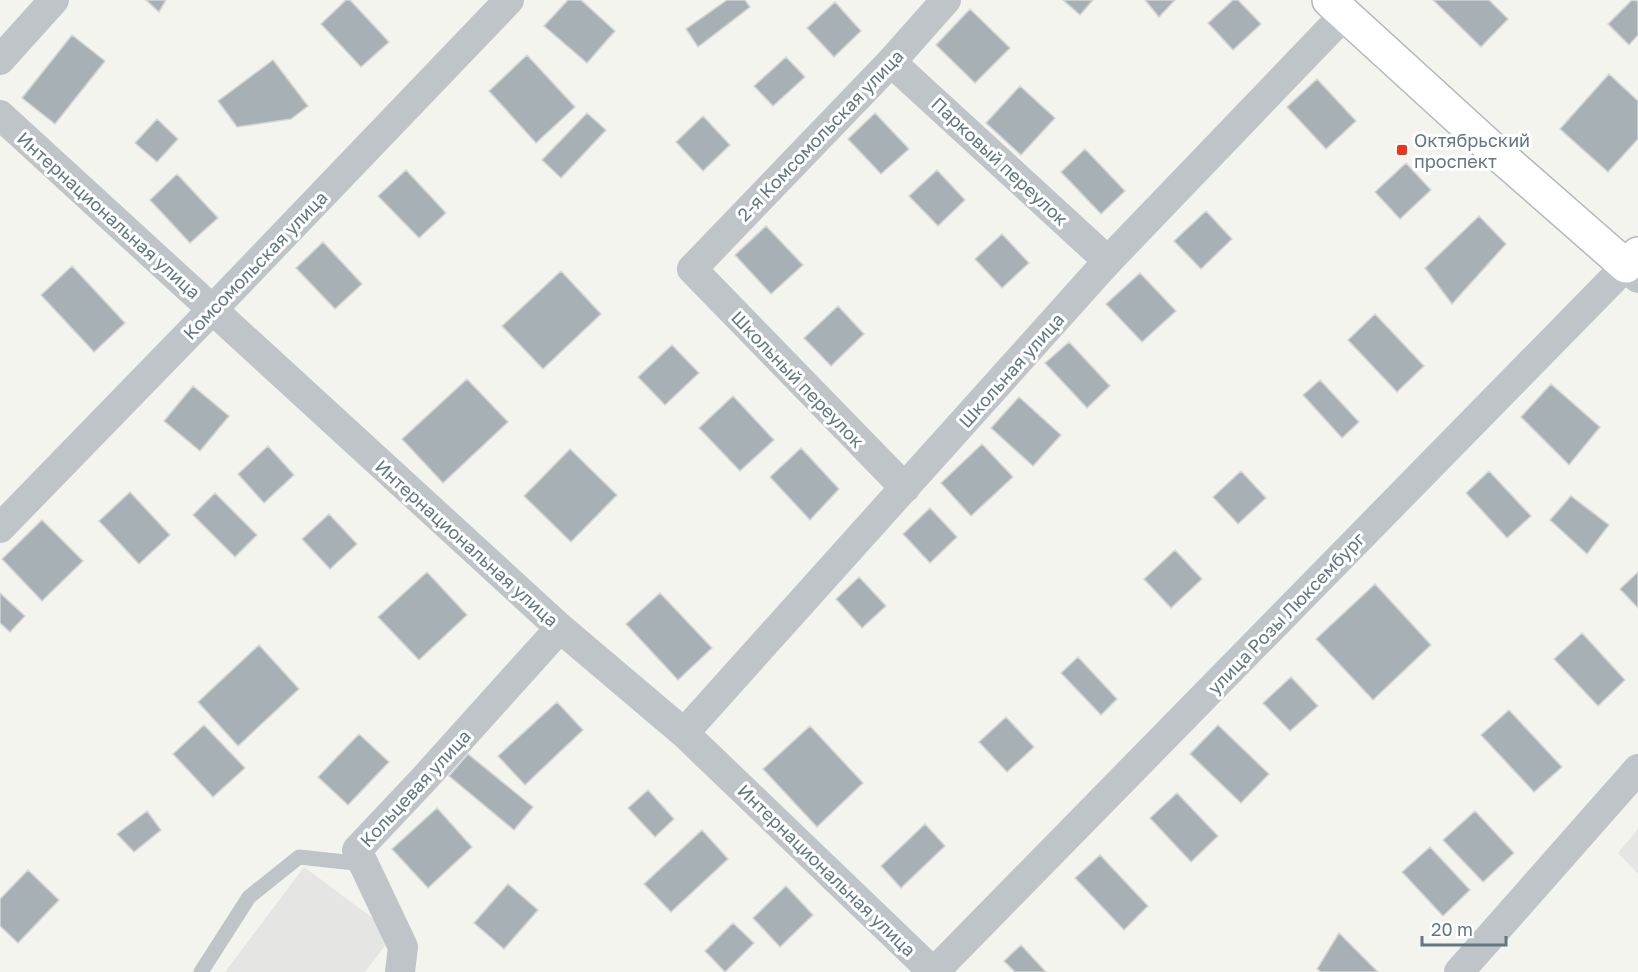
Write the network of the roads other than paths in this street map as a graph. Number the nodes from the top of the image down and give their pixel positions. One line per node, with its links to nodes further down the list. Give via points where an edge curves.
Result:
1 (54, 0): 5 (street)
2 (509, 0): 11 (street, Комсомольская улица)
3 (946, 0): 6 (street, 2-я Комсомольская улица)
4 (1337, 7): 8 (street, Школьная улица); 9 (street, via 1489,146)
5 (0, 60)
6 (891, 62): 8 (street, Парковый переулок); 10 (street, 2-я Комсомольская улица)
7 (0, 115): 11 (street, Интернациональная улица)
8 (1108, 261): 12 (street, Школьная улица)
9 (1634, 266): 20 (street, улица Розы Люксембург)
10 (692, 269): 12 (street, Школьный переулок)
11 (212, 310): 13 (street, Комсомольская улица); 14 (street, Интернациональная улица)
12 (905, 488): 15 (street, Школьная улица)
13 (0, 528)
14 (560, 628): 15 (street, Интернациональная улица); 17 (street, Кольцевая улица, via 357,850)
15 (684, 733): 20 (street, Интернациональная улица)
16 (1638, 769): 21 (street)
17 (364, 864): 18 (lane, via 299,857 249,897); 19 (street, Кольцевая улица, via 403,947)
18 (201, 972)
19 (400, 972)
20 (934, 972)
21 (1459, 972)

